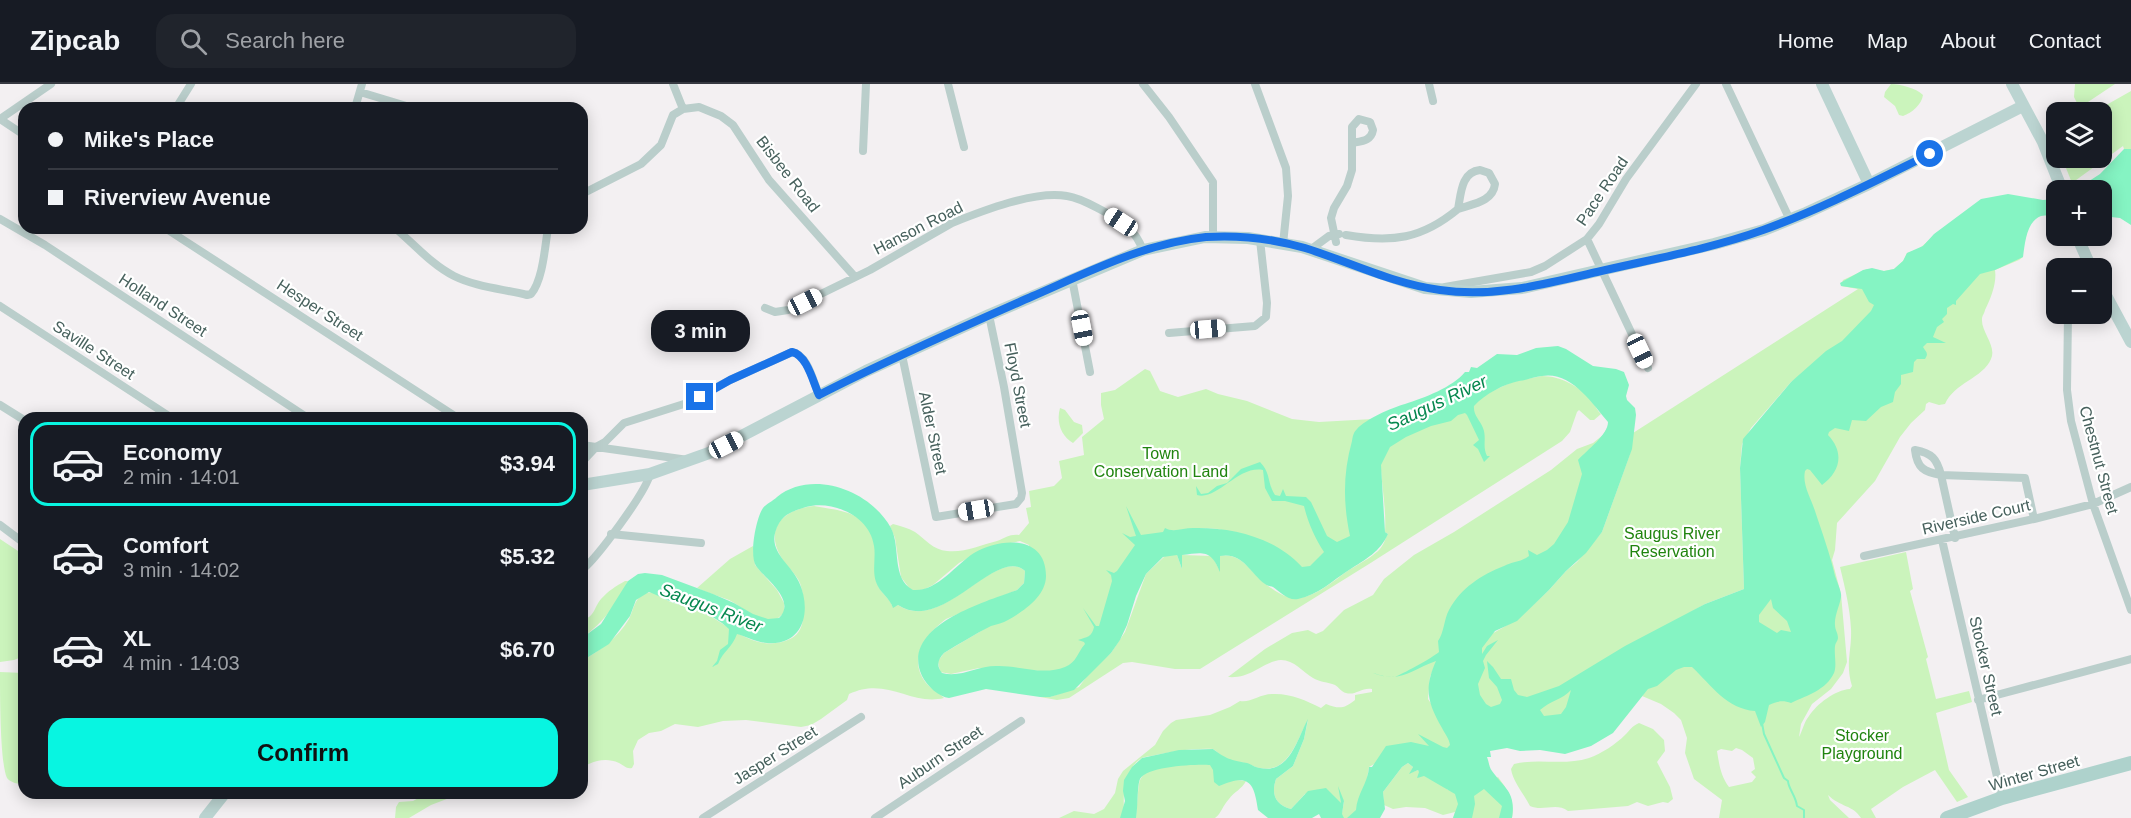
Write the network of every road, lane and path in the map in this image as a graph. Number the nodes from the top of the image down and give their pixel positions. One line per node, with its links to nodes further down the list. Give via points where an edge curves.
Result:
1 (51, 84): 15 (street)
2 (673, 84): 20 (street)
3 (866, 84): 25 (street)
4 (948, 84): 24 (street)
5 (1143, 84): 37 (street, via 1213,182)
6 (1255, 84): 41 (street, via 1288,177)
7 (1429, 84): 14 (street)
8 (1696, 84): 39 (street, Pace Road)
9 (1726, 84): 31 (street)
10 (1822, 84): 27 (main road)
11 (2012, 84): 18 (main road)
12 (190, 86): 16 (street)
13 (361, 88): 17 (street)
14 (1433, 101)
15 (25, 102)
16 (180, 102)
17 (397, 102)
18 (2024, 106): 26 (main road, via 2046,146); 27 (main road)
19 (18, 107): 21 (street)
20 (683, 109): 28 (street, via 671,116 661,145 651,156); 46 (street, Bisbee Road, via 699,107 733,125 769,180)
21 (0, 119): 22 (street)
22 (18, 131)
23 (1353, 143): 38 (street, via 1351,176 1332,214)
24 (964, 147)
25 (862, 151)
26 (2058, 180)
27 (1869, 184): 31 (main road)
28 (588, 192)
29 (1458, 209): 29 (street, via 1491,195 1495,184 1489,173 1477,170 1466,177); 38 (street, via 1432,228 1409,237)
30 (0, 219): 32 (street, Holland Street)
31 (1790, 220): 45 (main road, via 1736,238)
32 (18, 229)
33 (26, 234): 62 (street, Holland Street)
34 (174, 234): 63 (street, Hesper Street)
35 (403, 234): 36 (street, via 454,276 526,295 534,291 539,278)
36 (547, 234)
37 (1213, 237): 40 (main road); 42 (main road)
38 (1335, 238): 43 (street, via 1324,239); 44 (street)
39 (1587, 238): 45 (street); 48 (street, Pace Road, via 1530,272)
40 (1260, 240): 41 (main road); 54 (street, via 1266,317 1255,326)
41 (1283, 244): 43 (main road)
42 (1143, 250): 46 (street, Hanson Road, via 1132,229 1110,214 1079,199 1056,195 1014,202 966,218); 47 (main road)
43 (1310, 250): 44 (main road)
44 (1331, 258): 48 (main road)
45 (1602, 271): 48 (main road, via 1508,291); 57 (street)
46 (855, 277): 51 (street, Hanson Road, via 782,312)
47 (1072, 279): 52 (main road); 58 (street)
48 (1433, 289)
49 (0, 306): 61 (street, Saville Street)
50 (2112, 307): 55 (main road)
51 (765, 308)
52 (989, 315): 56 (main road); 73 (street, Floyd Street, via 1021,498 1016,504)
53 (2068, 324): 72 (street, Chestnut Street, via 2069,406)
54 (1169, 333)
55 (2131, 342)
56 (902, 355): 59 (main road); 73 (street, Alder Street)
57 (1648, 368)
58 (1090, 372)
59 (819, 395): 66 (street, via 804,360 792,352 687,403 624,423); 68 (main road)
60 (0, 405): 64 (street)
61 (163, 412)
62 (299, 412)
63 (449, 412)
64 (18, 416)
65 (588, 446): 66 (street)
66 (596, 447): 67 (street); 68 (street)
67 (588, 456)
68 (692, 460): 69 (main road)
69 (650, 474): 70 (main road); 76 (street, via 645,488)
70 (588, 484)
71 (2131, 487): 72 (street, Riverside Court)
72 (2093, 504): 74 (street, Riverside Court); 83 (street, Chestnut Street)
73 (936, 517)
74 (2034, 519): 78 (street, Riverside Court); 78 (street, via 2025,478 1941,475)
75 (0, 525): 77 (street)
76 (611, 534): 80 (street); 82 (street)
77 (18, 538)
78 (1955, 538): 79 (street, Riverside Court)
79 (1942, 540): 81 (street, Riverside Court); 85 (street, Stocker Street)
80 (701, 543)
81 (1864, 556)
82 (588, 564)
83 (2131, 610)
84 (2131, 659): 85 (street)
85 (1978, 700): 89 (street, Stocker Street)
86 (861, 717): 92 (street, Jasper Street)
87 (1022, 721): 93 (street, Auburn Street)
88 (2131, 763): 89 (main road, Winter Street)
89 (2002, 798): 94 (main road, Winter Street)
90 (220, 799): 91 (main road)
91 (205, 818)
92 (703, 818)
93 (875, 818)
94 (1947, 818)

